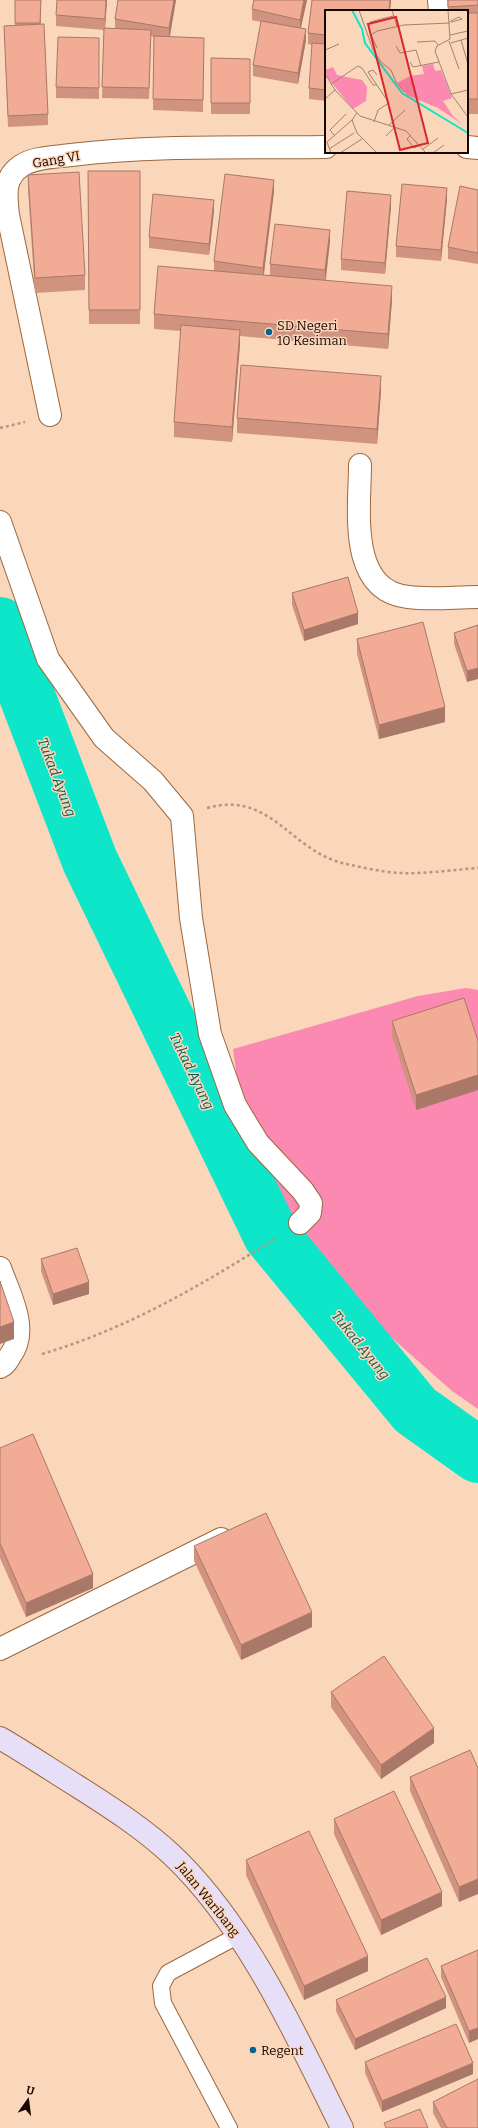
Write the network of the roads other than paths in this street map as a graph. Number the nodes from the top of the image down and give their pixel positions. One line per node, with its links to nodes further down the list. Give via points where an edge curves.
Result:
1 (325, 147): 4 (street, Gang VI, via 113,150 46,158 22,165 10,176 5,190 8,215)
2 (468, 147): 3 (street)
3 (478, 148)
4 (50, 415)
5 (360, 465): 7 (street, via 361,545 365,564 372,578 388,591 407,597)
6 (0, 522): 8 (street, via 48,659 104,738 154,781 182,816 191,918 210,1034 235,1105 254,1137 311,1203 310,1213)
7 (478, 597)
8 (300, 1223)
9 (0, 1268): 10 (street, via 18,1320 18,1340 13,1353)
10 (2, 1366)
11 (236, 1532): 12 (street)
12 (0, 1649)
13 (4, 1745): 14 (street, Jalan Waribang, via 113,1810 146,1833 200,1884)
14 (236, 1936): 15 (lane, via 168,1973 161,1986 163,2003); 16 (street, Jalan Waribang, via 301,2045)
15 (228, 2128)
16 (342, 2128)

